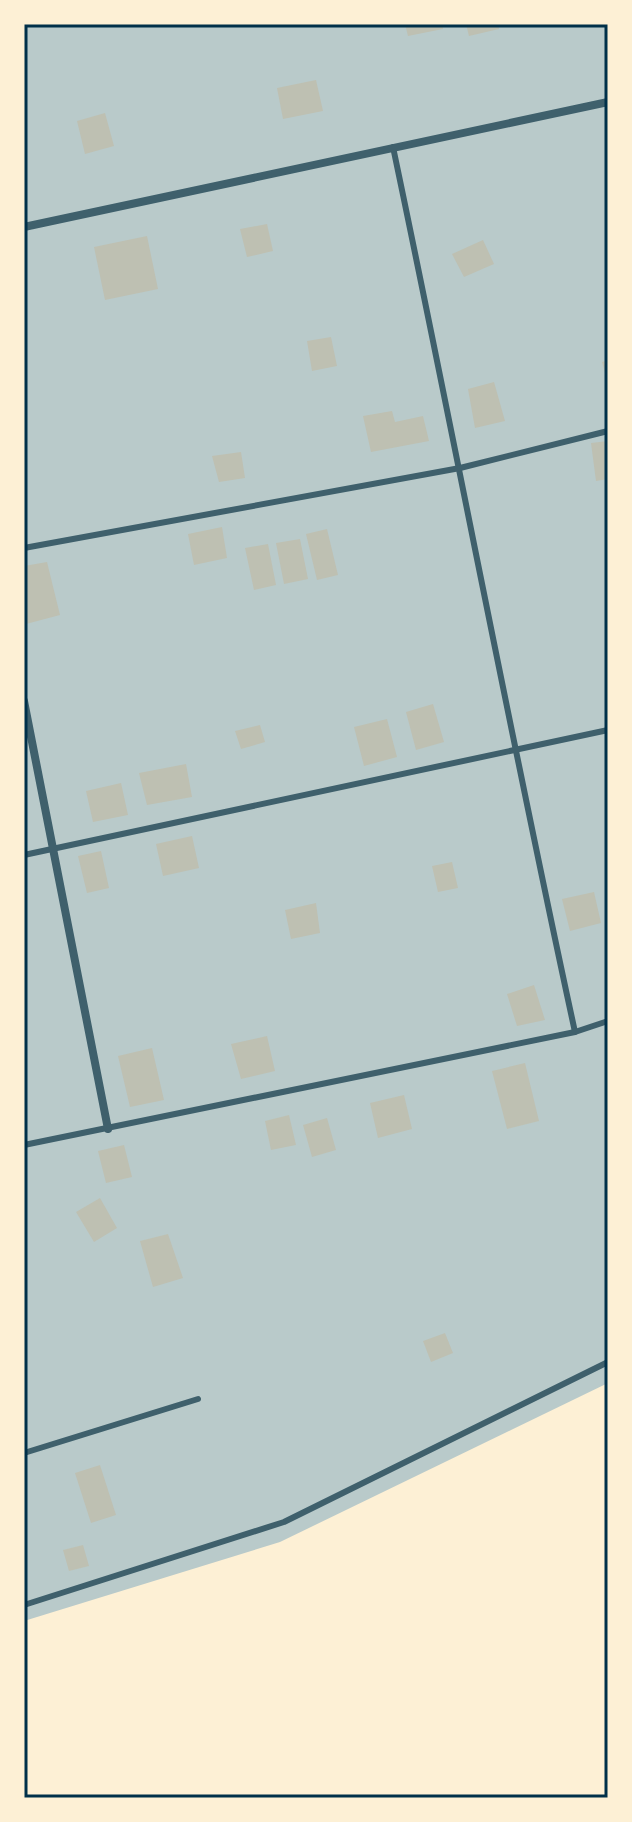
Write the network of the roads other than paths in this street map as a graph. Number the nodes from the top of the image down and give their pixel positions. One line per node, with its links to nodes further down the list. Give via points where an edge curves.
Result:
1 (608, 102): 2 (street)
2 (393, 147): 3 (street); 5 (lane)
3 (24, 227)
4 (608, 431): 5 (lane)
5 (460, 468): 6 (lane); 9 (lane)
6 (24, 548)
7 (24, 701): 10 (street)
8 (608, 730): 9 (lane)
9 (514, 750): 10 (lane); 13 (lane)
10 (51, 849): 11 (lane); 14 (street)
11 (24, 855)
12 (608, 1021): 13 (lane)
13 (575, 1032): 14 (lane)
14 (108, 1129): 15 (lane)
15 (24, 1145)
16 (608, 1362): 19 (lane, via 284,1522)
17 (198, 1399): 18 (lane)
18 (24, 1453)
19 (24, 1605)

